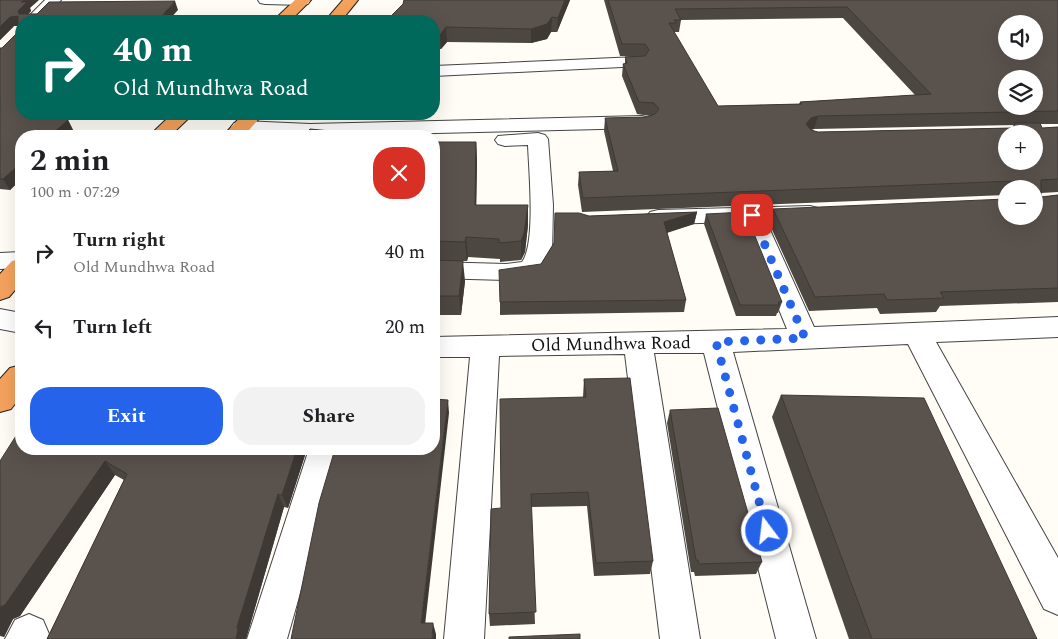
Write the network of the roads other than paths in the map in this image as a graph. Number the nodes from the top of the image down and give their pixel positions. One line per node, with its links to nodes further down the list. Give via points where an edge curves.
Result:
1 (54, 0): 5 (street)
2 (266, 0): 3 (street)
3 (303, 0): 6 (highway)
4 (351, 0): 7 (highway)
5 (38, 15)
6 (288, 15)
7 (338, 15)
8 (637, 62): 9 (street)
9 (440, 70)
10 (176, 120): 13 (highway)
11 (645, 122): 12 (street, via 310,130)
12 (243, 126)
13 (166, 130)
14 (440, 141): 20 (street, via 538,139 542,205 540,255 530,269 506,272)
15 (835, 211): 16 (street)
16 (752, 215): 17 (street); 27 (street)
17 (636, 218)
18 (15, 260): 19 (street)
19 (0, 261)
20 (440, 270)
21 (15, 274): 22 (highway)
22 (0, 291)
23 (0, 319): 24 (street)
24 (15, 322)
25 (1058, 327): 26 (street, Old Mundhwa Road)
26 (917, 333): 27 (street, Old Mundhwa Road); 35 (street)
27 (805, 338): 28 (street, Old Mundhwa Road)
28 (716, 342): 29 (street, Old Mundhwa Road); 39 (street)
29 (638, 344): 30 (street, Old Mundhwa Road); 38 (street)
30 (485, 346): 31 (street, Old Mundhwa Road); 37 (street)
31 (440, 347)
32 (15, 383): 33 (highway)
33 (0, 400)
34 (323, 455): 36 (street)
35 (1058, 596)
36 (268, 639)
37 (464, 639)
38 (680, 639)
39 (796, 639)

